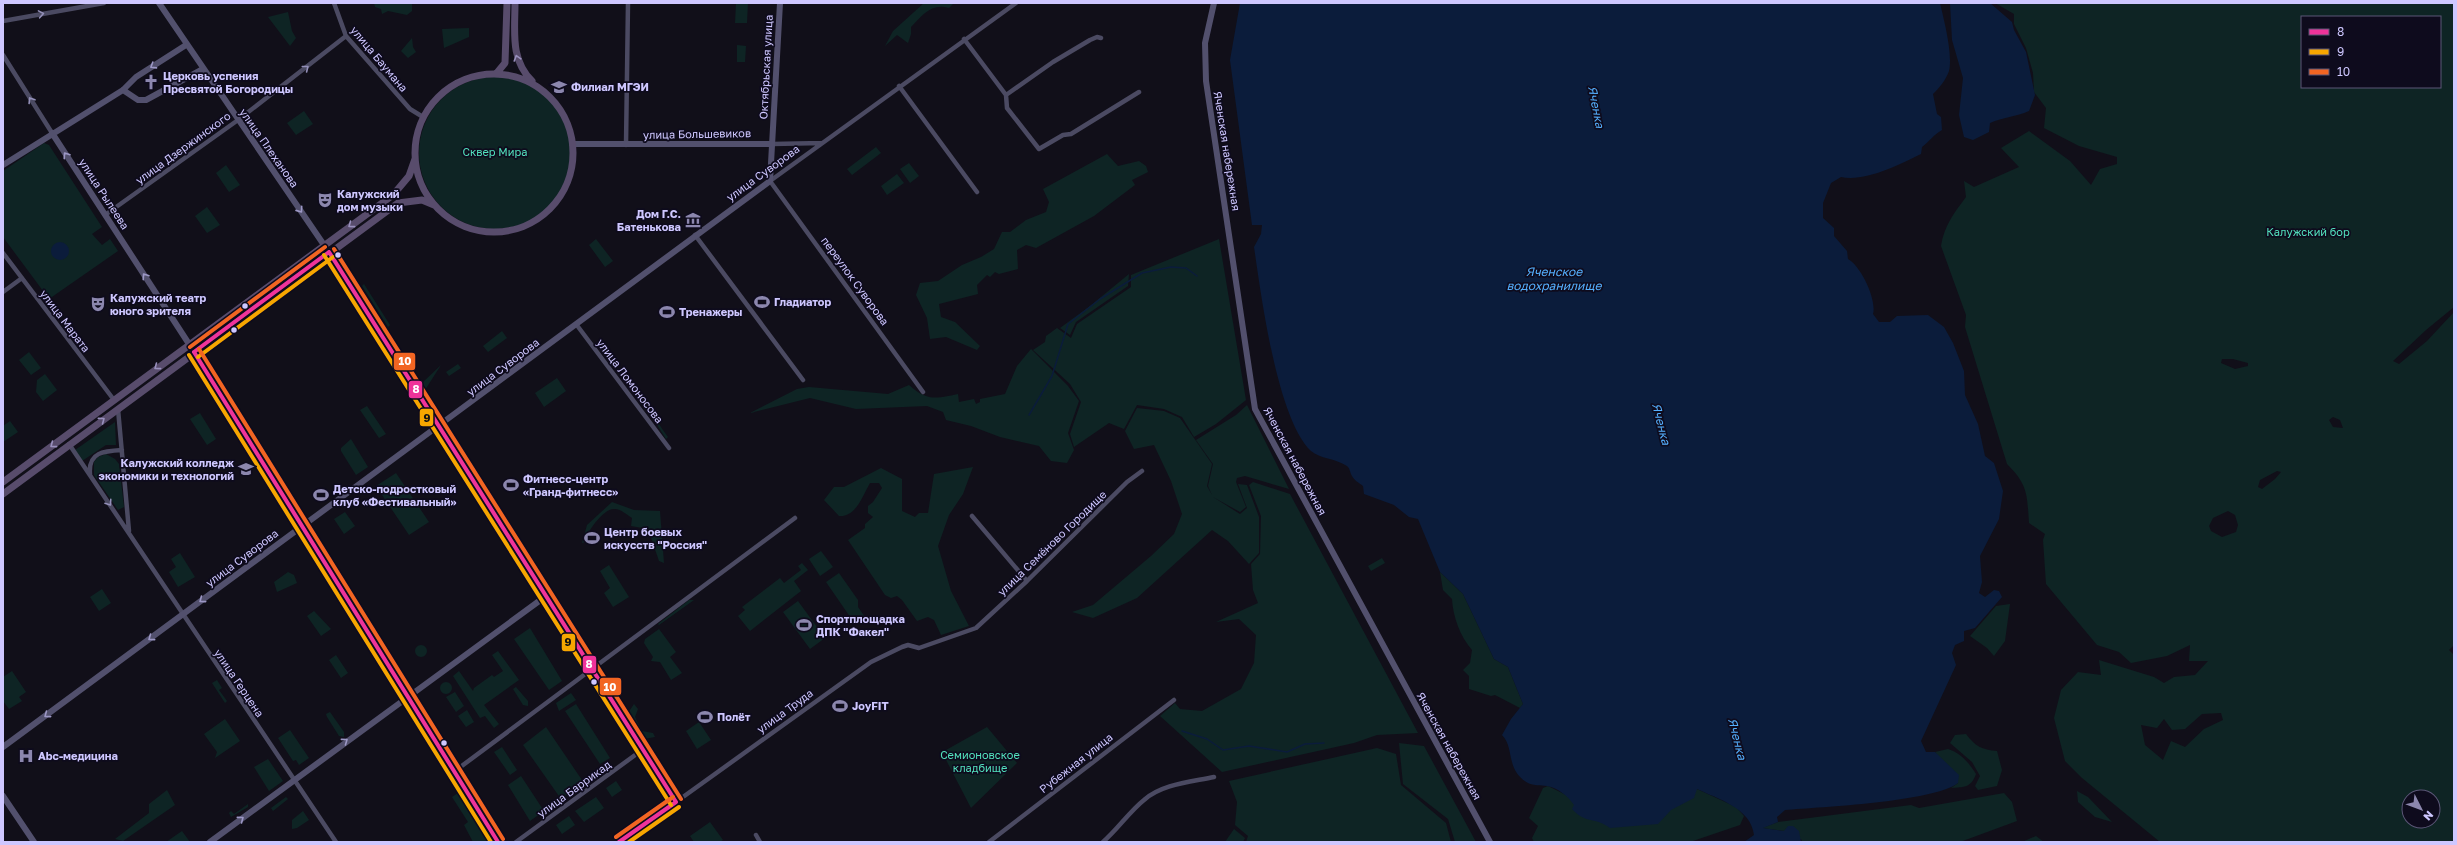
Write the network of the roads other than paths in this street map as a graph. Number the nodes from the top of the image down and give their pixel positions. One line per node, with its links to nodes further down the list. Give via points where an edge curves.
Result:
1 (104, 3): 10 (street, one-way to 1)
2 (159, 3): 14 (street, улица Плеханова)
3 (334, 3): 11 (street, улица Баумана)
4 (507, 3): 17 (main road, via 505,63)
5 (515, 3): 19 (main road, one-way to 5, via 518,63 514,50)
6 (628, 3): 29 (street)
7 (780, 3): 28 (street, Октябрьская улица)
8 (1016, 3): 13 (street, улица Суворова)
9 (1214, 3): 85 (street, Яченская набережная, via 1205,43 1206,81 1255,409)
10 (3, 21)
11 (346, 36): 23 (street, улица Баумана, via 410,109); 24 (street, улица Дзержинского, one-way to 11)
12 (1101, 38): 22 (street, via 1090,40 1053,62)
13 (964, 39): 18 (street, улица Суворова); 22 (street)
14 (186, 45): 16 (street, улица Плеханова); 20 (street, one-way to 20, via 136,77)
15 (3, 55): 25 (street, улица Рылеева, one-way to 15)
16 (203, 69): 20 (street, via 146,100 138,100); 24 (street, улица Плеханова)
17 (496, 74): 19 (main road, via 511,75); 23 (main road, via 466,79 452,86 440,95)
18 (899, 86): 26 (street, улица Суворова); 33 (street)
19 (540, 88): 27 (main road, via 551,98 566,119)
20 (123, 90): 25 (street)
21 (1139, 92): 22 (street, via 1071,134 1063,135 1039,149 1007,108)
22 (1006, 95)
23 (423, 117): 30 (main road, via 417,135)
24 (238, 120): 35 (street, улица Дзержинского); 37 (street, улица Плеханова, one-way to 37)
25 (52, 132): 31 (street); 35 (street, улица Рылеева, one-way to 25)
26 (822, 143): 28 (street, улица Большевиков); 32 (street, улица Суворова)
27 (572, 144): 29 (street, улица Большевиков); 34 (main road, via 571,170 558,198 542,215 522,227 499,231 476,230 448,217)
28 (772, 144): 29 (street, улица Большевиков); 32 (street, Октябрьская улица)
29 (626, 145)
30 (415, 159): 34 (main road, via 420,181); 37 (main road, one-way to 37, via 409,176 398,191)
31 (4, 162)
32 (770, 181): 36 (street, улица Суворова); 46 (street, переулок Суворова)
33 (976, 192)
34 (434, 205): 38 (main road, via 422,200 398,203)
35 (106, 215): 43 (street, улица Рылеева, one-way to 35)
36 (695, 236): 42 (street, улица Суворова); 45 (street)
37 (324, 245): 38 (main road); 43 (main road)
38 (329, 252): 44 (main road); 49 (street)
39 (3, 253): 40 (street, улица Марата)
40 (22, 278): 41 (street); 47 (street, улица Марата)
41 (3, 292)
42 (576, 324): 49 (street, улица Суворова); 51 (street, улица Ломоносова)
43 (189, 344): 44 (main road); 47 (main road, one-way to 47)
44 (194, 352): 48 (main road); 59 (street)
45 (804, 380)
46 (923, 392)
47 (114, 400): 55 (main road, one-way to 55)
48 (118, 408): 50 (main road, one-way to 48); 52 (street, улица Герцена)
49 (440, 426): 59 (street, улица Суворова); 62 (street)
50 (69, 444): 54 (street, улица Герцена); 56 (main road)
51 (669, 448)
52 (122, 450): 54 (street, via 99,452 91,462); 60 (street, улица Герцена)
53 (1142, 471): 61 (street, улица Семёново Городище, via 1127,482)
54 (90, 474): 60 (street, улица Герцена, one-way to 60)
55 (3, 482)
56 (3, 494)
57 (972, 516): 61 (street)
58 (795, 518): 65 (street)
59 (301, 527): 63 (street, улица Суворова, one-way to 63); 66 (street)
60 (129, 532): 63 (street, улица Герцена)
61 (1028, 581): 64 (street, улица Семёново Городище)
62 (546, 596): 65 (street); 66 (street)
63 (182, 615): 68 (street, улица Суворова, one-way to 68); 72 (street, улица Герцена)
64 (976, 628): 74 (street, улица Труда, via 919,648 906,645 871,662)
65 (591, 669): 69 (street); 70 (street)
66 (408, 696): 70 (street); 72 (street, one-way to 66)
67 (1174, 700): 83 (street, Рубежная улица)
68 (3, 748)
69 (642, 750): 74 (street); 80 (street, улица Баррикад)
70 (455, 771): 79 (street)
71 (1214, 777): 84 (street, via 1154,792 1144,799)
72 (294, 779): 77 (street, one-way to 72); 78 (street, улица Герцена)
73 (3, 796): 76 (street)
74 (676, 802): 81 (street, улица Труда)
75 (756, 835): 82 (street)
76 (34, 842)
77 (210, 842)
78 (336, 842)
79 (498, 842)
80 (516, 842)
81 (619, 842)
82 (760, 842)
83 (989, 842)
84 (1103, 842)
85 (1490, 842)

